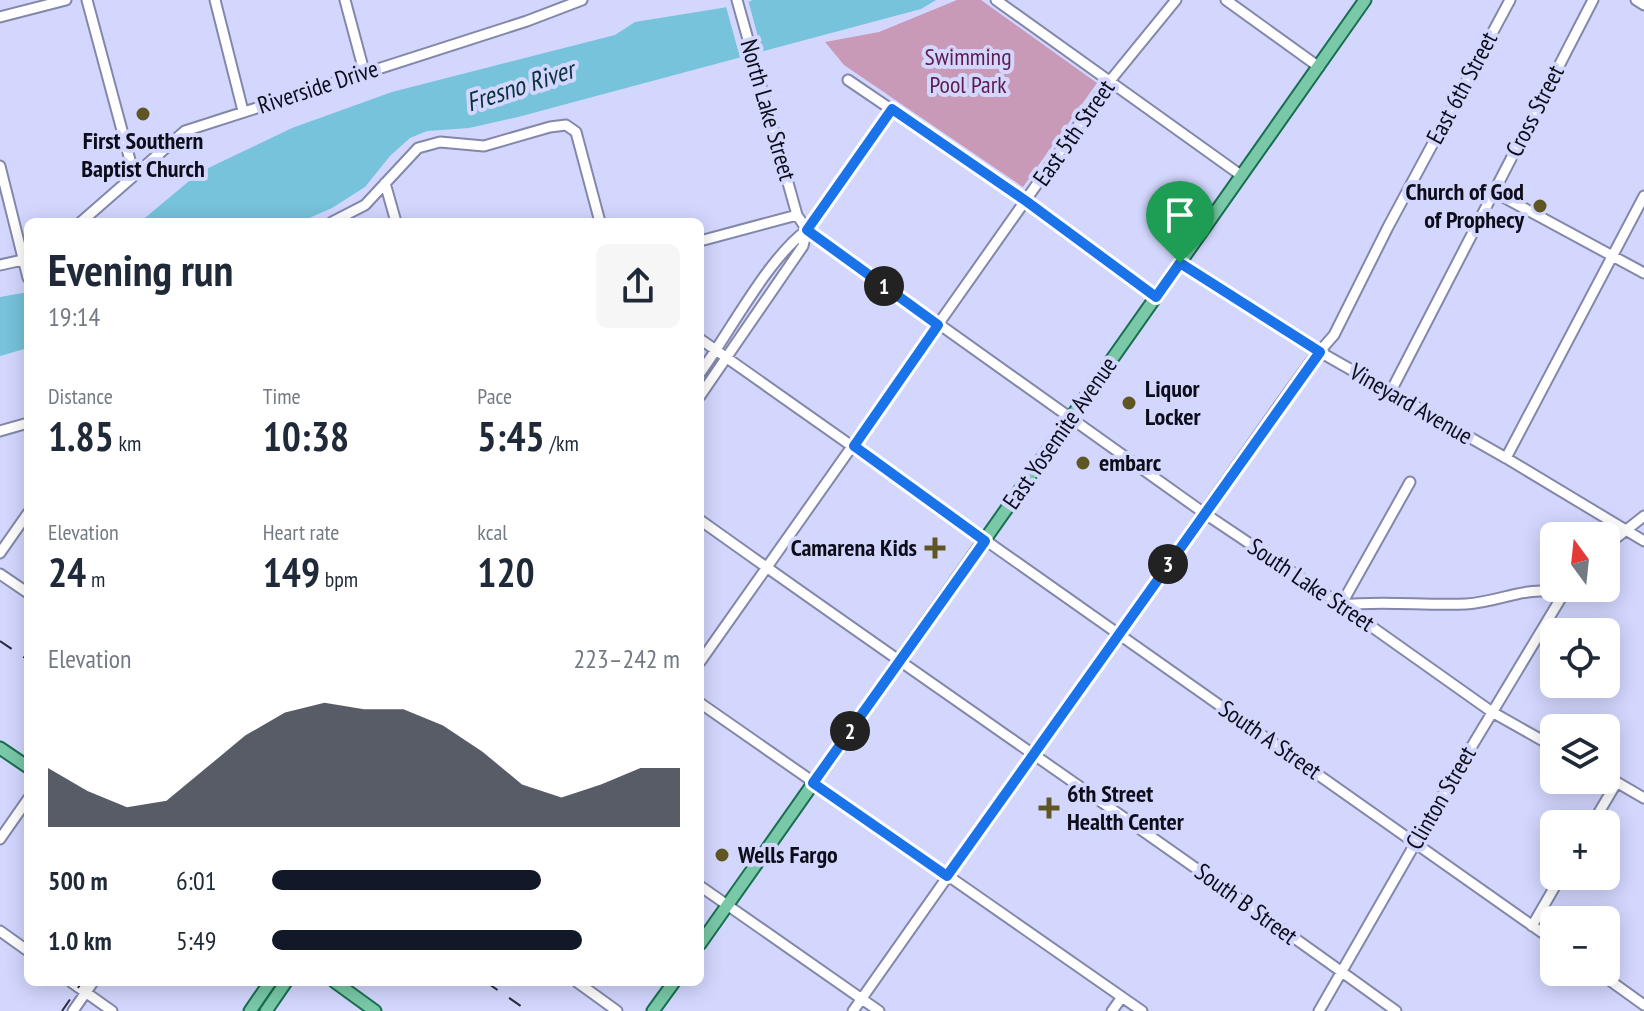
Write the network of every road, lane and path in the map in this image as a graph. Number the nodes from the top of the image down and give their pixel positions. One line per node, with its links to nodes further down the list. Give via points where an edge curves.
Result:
1 (66, 0): 15 (street)
2 (87, 0): 23 (street)
3 (215, 0): 21 (street)
4 (345, 0): 17 (street)
5 (582, 0): 17 (street, Riverside Drive)
6 (737, 0): 29 (street, North Lake Street)
7 (996, 0): 19 (street)
8 (1176, 0): 19 (street, East 5th Street)
9 (1226, 0): 16 (street)
10 (1365, 0): 16 (main road, East Yosemite Avenue)
11 (1510, 0): 46 (street, East 6th Street, via 1334,335)
12 (1593, 0): 26 (street, Cross Street)
13 (1636, 0): 14 (street)
14 (1644, 5)
15 (0, 17)
16 (1319, 67): 24 (main road, East Yosemite Avenue)
17 (364, 71): 21 (street, Riverside Drive)
18 (848, 80): 20 (street)
19 (1109, 82): 24 (street); 28 (street, East 5th Street)
20 (892, 109): 28 (street); 34 (street)
21 (243, 111): 23 (street, Riverside Drive, via 185,131)
22 (0, 166): 36 (street)
23 (134, 175): 30 (street, Riverside Drive)
24 (1242, 176): 39 (main road, East Yosemite Avenue)
25 (385, 183): 31 (street, via 365,205); 32 (street); 33 (street, via 407,157 428,144 484,146 566,125 576,132)
26 (1494, 192): 37 (street); 50 (street, Cross Street)
27 (1644, 196): 37 (street)
28 (1026, 201): 42 (street); 43 (street, East 5th Street)
29 (797, 215): 34 (street, North Lake Street); 35 (street)
30 (86, 218)
31 (340, 218)
32 (395, 218)
33 (599, 218)
34 (807, 230): 43 (street, North Lake Street); 45 (street, via 792,240); 47 (street, via 803,246)
35 (704, 240)
36 (24, 253)
37 (1613, 257): 41 (street); 55 (street)
38 (24, 260): 40 (street)
39 (1180, 263): 42 (main road, East Yosemite Avenue); 46 (street, Vineyard Avenue)
40 (0, 265)
41 (1644, 273)
42 (1156, 297): 51 (main road, East Yosemite Avenue)
43 (938, 325): 51 (street, North Lake Street); 54 (street, East 5th Street)
44 (704, 342): 45 (street, South A Street)
45 (716, 351): 47 (street, South A Street); 48 (street)
46 (1320, 352): 50 (street, Vineyard Avenue); 57 (street, East 6th Street)
47 (726, 358): 49 (street); 54 (street, South A Street)
48 (704, 368)
49 (704, 390)
50 (1390, 393): 55 (street, Vineyard Avenue)
51 (1070, 419): 57 (street, South Lake Street); 63 (main road, East Yosemite Avenue)
52 (24, 424): 53 (street)
53 (0, 431)
54 (854, 446): 63 (street, South A Street); 66 (street, East 5th Street)
55 (1506, 458): 61 (street, Vineyard Avenue)
56 (1410, 482): 71 (street)
57 (1204, 513): 71 (street, South Lake Street); 72 (street, East 6th Street)
58 (1644, 516): 61 (street)
59 (24, 519): 65 (street)
60 (704, 523): 66 (street, South B Street)
61 (1626, 530): 62 (street); 64 (street, Vineyard Avenue)
62 (1620, 535)
63 (985, 541): 72 (street, South A Street); 74 (main road, East Yosemite Avenue)
64 (1644, 541)
65 (0, 553)
66 (766, 568): 73 (street, East 5th Street); 74 (street, South B Street)
67 (0, 574): 69 (street)
68 (1540, 589): 71 (street, via 1479,603)
69 (24, 590)
70 (1558, 602): 76 (street, Clinton Street)
71 (1341, 605): 76 (street, South Lake Street)
72 (1119, 633): 79 (street, East 6th Street); 87 (street, South A Street)
73 (704, 656)
74 (899, 661): 79 (street, South B Street); 81 (main road, East Yosemite Avenue)
75 (704, 706): 81 (street)
76 (1492, 712): 77 (street, South Lake Street); 87 (street, Clinton Street)
77 (1540, 739)
78 (0, 748): 80 (main road)
79 (1033, 756): 88 (street, East 6th Street); 97 (street, South B Street)
80 (24, 764)
81 (813, 783): 88 (street); 91 (main road, East Yosemite Avenue)
82 (1620, 784): 84 (street)
83 (1644, 784): 84 (street)
84 (1641, 796)
85 (24, 805): 86 (street)
86 (0, 839)
87 (1415, 843): 92 (street, South A Street); 97 (street, Clinton Street)
88 (947, 876): 107 (street); 108 (street, East 6th Street)
89 (704, 889): 91 (street)
90 (1553, 890): 92 (street)
91 (726, 905): 95 (main road, East Yosemite Avenue); 108 (street)
92 (1532, 926): 94 (street, South A Street)
93 (0, 931): 96 (street)
94 (1540, 931)
95 (704, 938)
96 (24, 948)
97 (1341, 972): 121 (street, Clinton Street); 122 (street, South B Street)
98 (76, 986): 106 (street)
99 (90, 986): 106 (street)
100 (267, 986): 112 (main road)
101 (283, 986): 113 (main road)
102 (341, 986): 114 (main road)
103 (583, 986): 115 (street)
104 (671, 986): 116 (main road)
105 (1618, 986): 109 (street)
106 (86, 993): 110 (street); 111 (street)
107 (1122, 997): 119 (street); 120 (street)
108 (861, 999): 117 (street, East 6th Street); 118 (street)
109 (1644, 1005)
110 (73, 1011)
111 (112, 1011)
112 (250, 1011)
113 (266, 1011)
114 (375, 1011)
115 (617, 1011)
116 (653, 1011)
117 (853, 1011)
118 (879, 1011)
119 (1112, 1011)
120 (1142, 1011)
121 (1319, 1011)
122 (1396, 1011)

